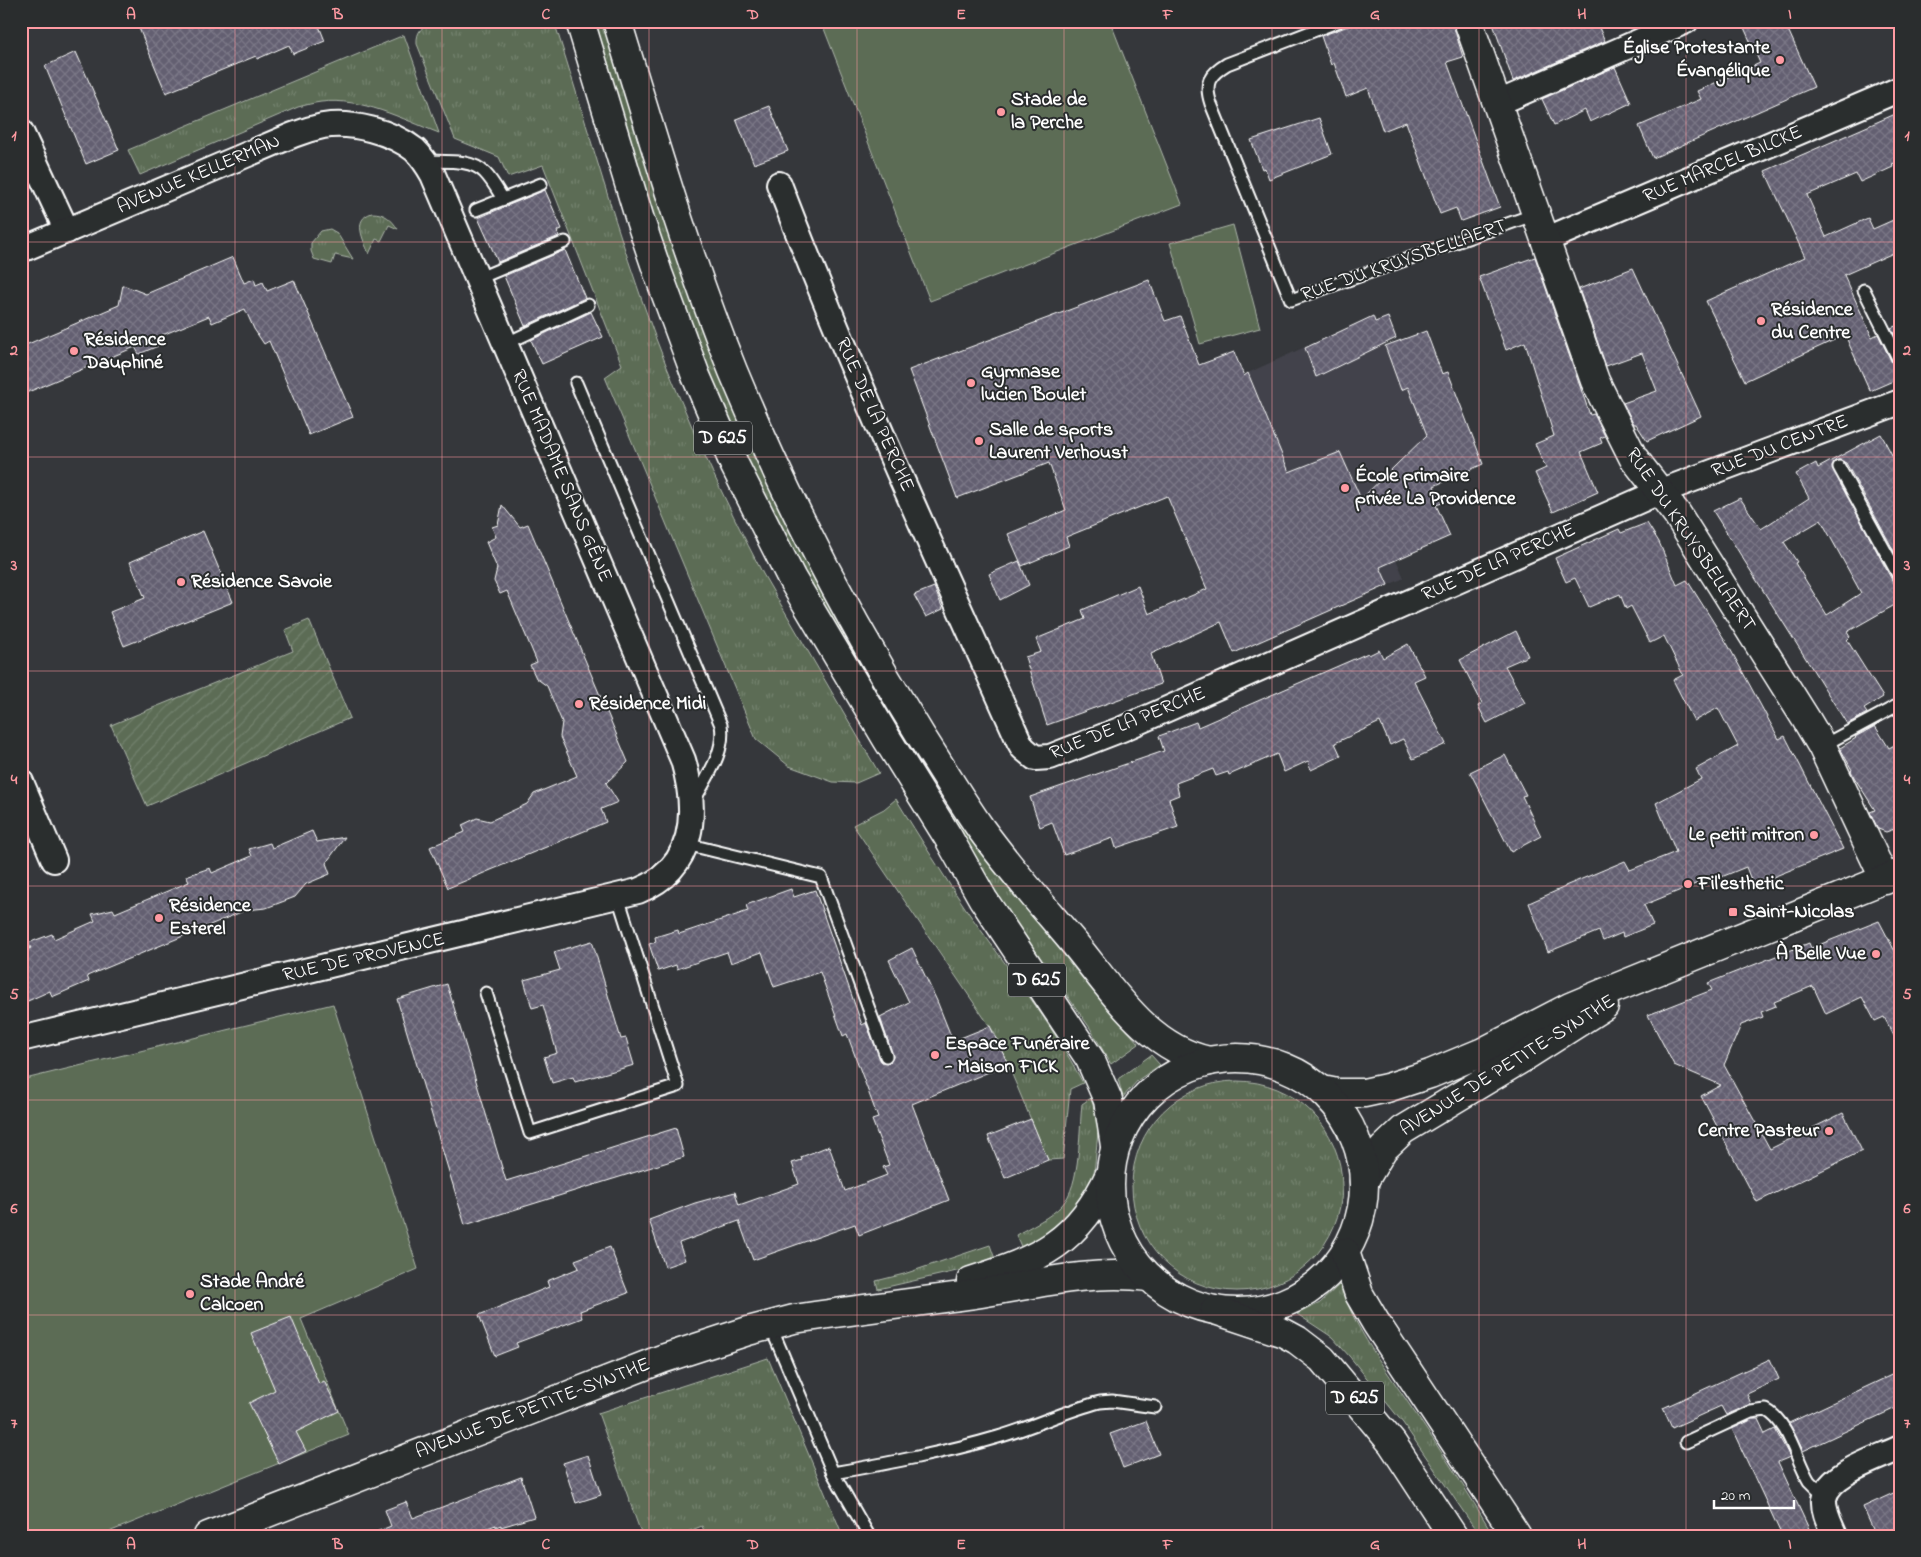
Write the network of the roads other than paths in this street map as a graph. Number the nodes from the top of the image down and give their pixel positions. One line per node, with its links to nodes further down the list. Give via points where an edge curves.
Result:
1 (580, 21): 44 (main road, D 625, via 658,273 696,376 735,466 803,598 948,836 982,899 1090,1058 1108,1100)
2 (617, 21): 42 (main road, D 625, via 672,201 734,371 806,529 875,659 981,829 1104,981 1159,1040 1190,1056)
3 (1339, 21): 15 (lane, RUE DU KRUYSBELLAERT, via 1227,64 1211,77 1207,86 1210,104 1291,300)
4 (1468, 21): 7 (main road, RUE DU KRUYSBELLAERT)
5 (1686, 21): 7 (street)
6 (1900, 89): 17 (street, RUE MARCEL BILCKE)
7 (1498, 103): 15 (main road, RUE DU KRUYSBELLAERT)
8 (21, 132): 16 (street)
9 (382, 133): 10 (street, RUE MADAME SANS GÊNE, via 416,151); 16 (street, AVENUE KELLERMAN, via 339,125 309,130)
10 (424, 161): 13 (lane, via 465,163 477,167 486,173); 20 (street, RUE MADAME SANS GÊNE)
11 (541, 184): 13 (lane)
12 (779, 184): 28 (street, RUE DE LA PERCHE, via 827,309 918,518 1019,741 1035,758 1050,757 1122,729)
13 (503, 199): 14 (lane)
14 (476, 210)
15 (1537, 214): 17 (main road, RUE DU KRUYSBELLAERT)
16 (67, 231): 19 (street, AVENUE KELLERMAN)
17 (1545, 240): 28 (main road, RUE DU KRUYSBELLAERT, via 1595,381 1633,457)
18 (565, 242): 20 (lane)
19 (21, 250)
20 (477, 279): 23 (street, RUE MADAME SANS GÊNE)
21 (1864, 290): 24 (lane)
22 (588, 305): 23 (lane)
23 (505, 344): 33 (street, RUE MADAME SANS GÊNE, via 683,760)
24 (1900, 362)
25 (576, 383): 33 (lane, via 721,725 723,735 718,754)
26 (1900, 402): 28 (street, RUE DU CENTRE)
27 (1838, 467): 29 (lane)
28 (1660, 492): 31 (main road, RUE DU KRUYSBELLAERT, via 1684,524)
29 (1900, 578)
30 (1900, 704): 31 (lane)
31 (1822, 746): 36 (main road, RUE DU KRUYSBELLAERT)
32 (21, 782): 35 (street)
33 (692, 805): 34 (street, RUE MADAME SANS GÊNE)
34 (686, 844): 37 (street, RUE DE PROVENCE, via 675,865 658,881); 41 (lane, via 821,877)
35 (54, 860)
36 (1892, 877): 38 (main road, AVENUE DE PETITE-SYNTHE)
37 (618, 897): 39 (lane, via 678,1086 530,1132); 40 (street, RUE DE PROVENCE)
38 (1666, 968): 43 (main road, AVENUE DE PETITE-SYNTHE, via 1570,1007 1484,1052 1430,1074 1364,1093); 46 (main road, AVENUE DE PETITE-SYNTHE, via 1403,1130 1383,1148)
39 (486, 992)
40 (21, 1039)
41 (886, 1056)
42 (1209, 1061): 43 (main road, via 1241,1058 1273,1063 1295,1072); 44 (main road, via 1180,1071 1154,1088 1128,1118)
43 (1322, 1090): 46 (main road, via 1343,1114 1354,1135)
44 (1115, 1146): 45 (main road)
45 (1110, 1174): 48 (main road, via 1111,1205 1119,1235 1135,1262); 49 (main road, AVENUE DE PETITE-SYNTHE, via 1082,1221 1062,1241 1033,1258 969,1281)
46 (1364, 1181): 47 (main road, via 1362,1212)
47 (1346, 1252): 50 (main road, via 1325,1277 1290,1301 1259,1310); 60 (main road, D 625, via 1356,1287 1376,1323)
48 (1149, 1277): 49 (main road, AVENUE DE PETITE-SYNTHE, via 1121,1274 1084,1276); 50 (main road, via 1175,1296)
49 (866, 1308): 51 (main road, AVENUE DE PETITE-SYNTHE)
50 (1215, 1310): 59 (main road, D 625, via 1284,1333 1322,1359 1392,1443)
51 (770, 1325): 55 (lane); 57 (main road, AVENUE DE PETITE-SYNTHE, via 662,1359 253,1524)
52 (1154, 1407): 55 (lane, via 1100,1402 990,1439)
53 (1686, 1442): 56 (lane, via 1751,1412 1766,1410 1783,1426 1809,1482 1816,1488)
54 (1900, 1448): 56 (street, via 1839,1477)
55 (833, 1473): 58 (lane)
56 (1827, 1490): 61 (street, via 1825,1513)
57 (208, 1536)
58 (869, 1536)
59 (1453, 1536)
60 (1518, 1536)
61 (1835, 1536)

